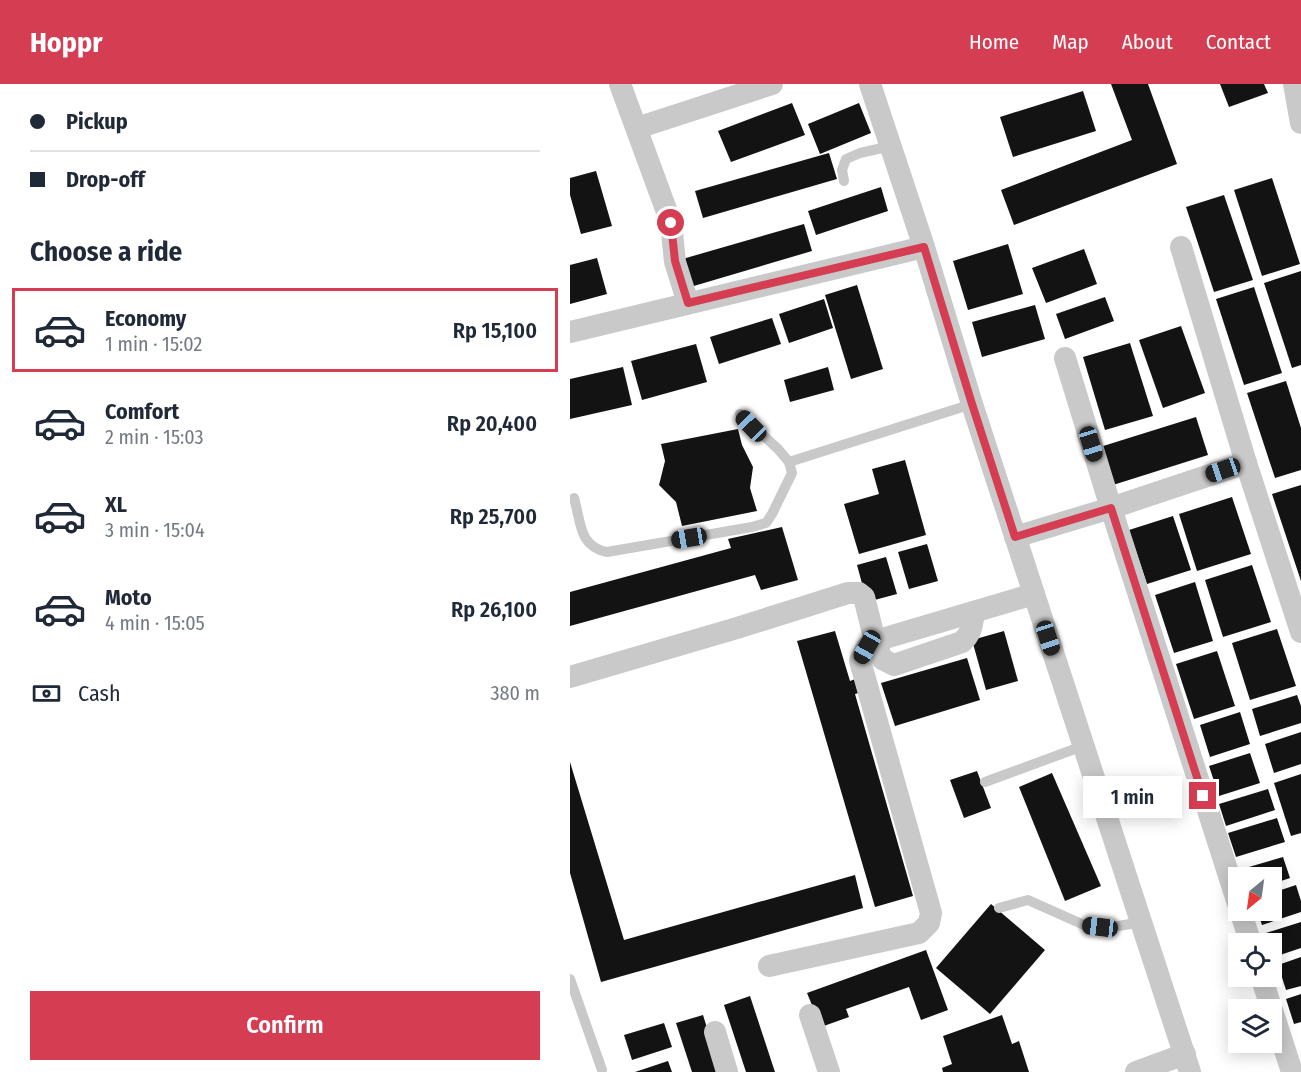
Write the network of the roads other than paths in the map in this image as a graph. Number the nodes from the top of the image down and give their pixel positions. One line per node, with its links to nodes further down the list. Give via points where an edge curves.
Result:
1 (620, 84): 6 (street)
2 (772, 84): 6 (street)
3 (870, 84): 7 (street)
4 (1294, 84): 5 (street)
5 (1301, 123)
6 (637, 128): 11 (street, via 671,223 675,261)
7 (891, 146): 8 (lane, via 846,159); 9 (street)
8 (844, 180)
9 (924, 247): 11 (street); 14 (street)
10 (1181, 247): 17 (street)
11 (688, 303): 12 (street)
12 (570, 332)
13 (1065, 358): 19 (street)
14 (972, 404): 16 (lane); 20 (street)
15 (740, 414): 16 (lane)
16 (789, 462): 18 (lane, via 792,473 766,523 607,552 586,543)
17 (1246, 463): 19 (street); 22 (street)
18 (574, 498)
19 (1111, 508): 20 (street); 27 (street)
20 (1015, 537): 21 (street)
21 (1034, 594): 23 (street, via 974,612 972,628 962,642 894,665 882,659); 25 (street)
22 (1301, 632)
23 (875, 641): 24 (street, via 864,597 848,593); 30 (street, via 860,661 931,913 929,922 919,933)
24 (570, 677)
25 (1083, 746): 26 (lane); 29 (street)
26 (985, 782)
27 (1228, 872)
28 (999, 908): 29 (lane, via 1028,900 1084,925 1113,927)
29 (1141, 922): 35 (street)
30 (769, 966)
31 (570, 980): 36 (lane)
32 (1265, 987): 40 (street)
33 (810, 1015): 38 (street)
34 (715, 1032): 37 (street)
35 (1187, 1063): 39 (street)
36 (602, 1070)
37 (727, 1072)
38 (829, 1072)
39 (1136, 1072)
40 (1292, 1072)

